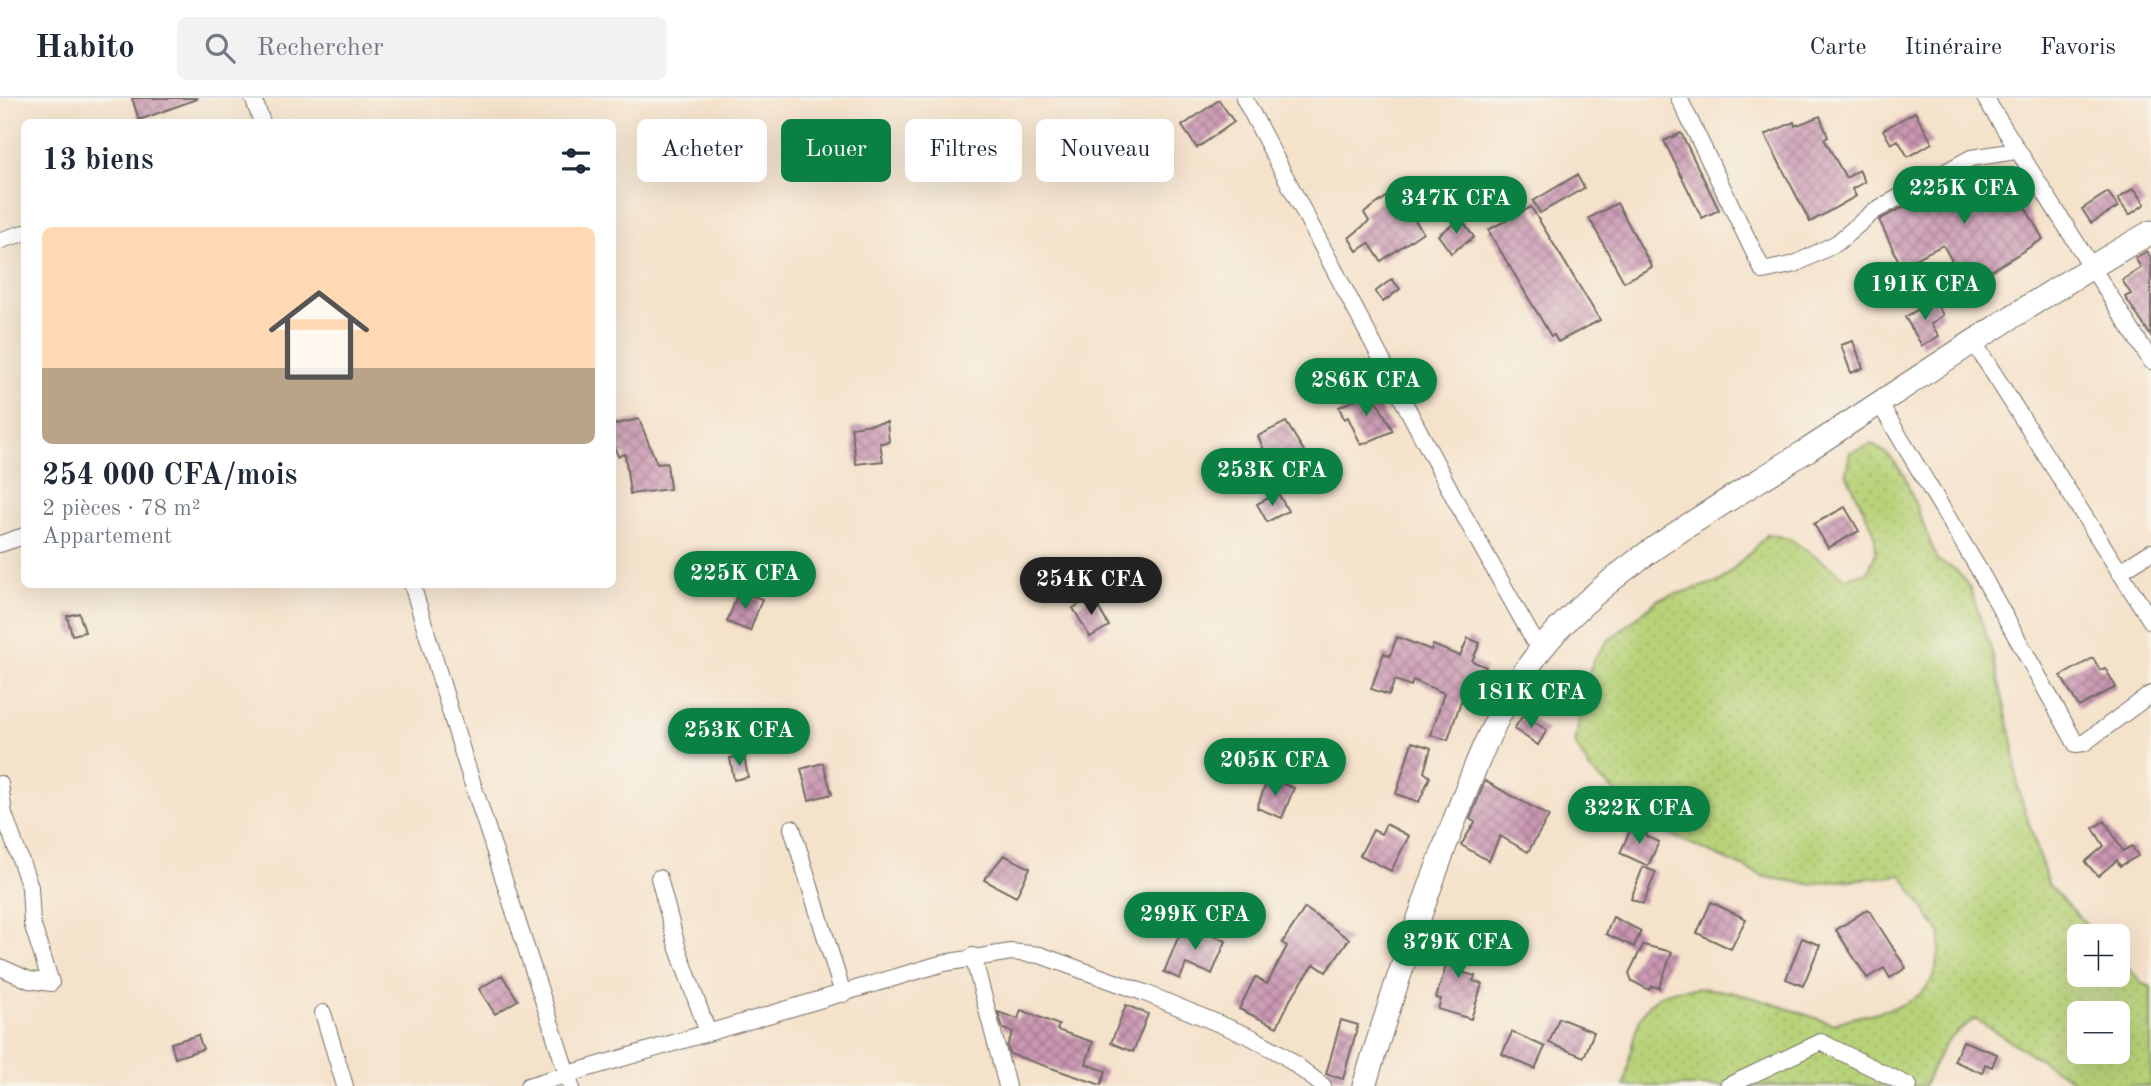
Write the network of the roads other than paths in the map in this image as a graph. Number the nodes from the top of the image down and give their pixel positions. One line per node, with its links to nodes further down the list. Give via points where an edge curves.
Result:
1 (253, 98): 5 (street)
2 (1244, 98): 20 (street)
3 (1679, 98): 6 (street, via 1763,271 1795,264 1837,243 1874,211 1971,158)
4 (1985, 98): 6 (street)
5 (261, 119)
6 (2016, 151): 10 (street)
7 (2151, 232): 10 (main road)
8 (21, 234): 9 (street)
9 (1, 240)
10 (2091, 266): 11 (main road); 12 (street)
11 (1973, 341): 13 (main road); 17 (street)
12 (2151, 361)
13 (1878, 401): 20 (main road, via 1601,589); 21 (street, via 2076,744 2084,743)
14 (21, 537): 15 (street)
15 (0, 544)
16 (2151, 552): 17 (street)
17 (2119, 572): 19 (street)
18 (413, 588): 30 (street)
19 (2151, 621)
20 (1540, 651): 35 (main road, via 1504,705 1478,762 1400,965)
21 (2151, 694)
22 (0, 784): 26 (street, via 4,814 30,887 32,923 51,983 29,980)
23 (792, 828): 27 (street)
24 (659, 878): 29 (street)
25 (972, 956): 27 (street); 33 (street); 34 (street, via 1040,955 1145,993 1267,1045)
26 (0, 967)
27 (842, 994): 29 (street)
28 (323, 1013): 31 (street)
29 (708, 1033): 30 (street)
30 (569, 1079): 32 (street)
31 (345, 1086)
32 (528, 1086)
33 (1007, 1086)
34 (1322, 1086)
35 (1364, 1086)
36 (1728, 1086): 37 (street, via 1821,1042)
37 (1909, 1086)

